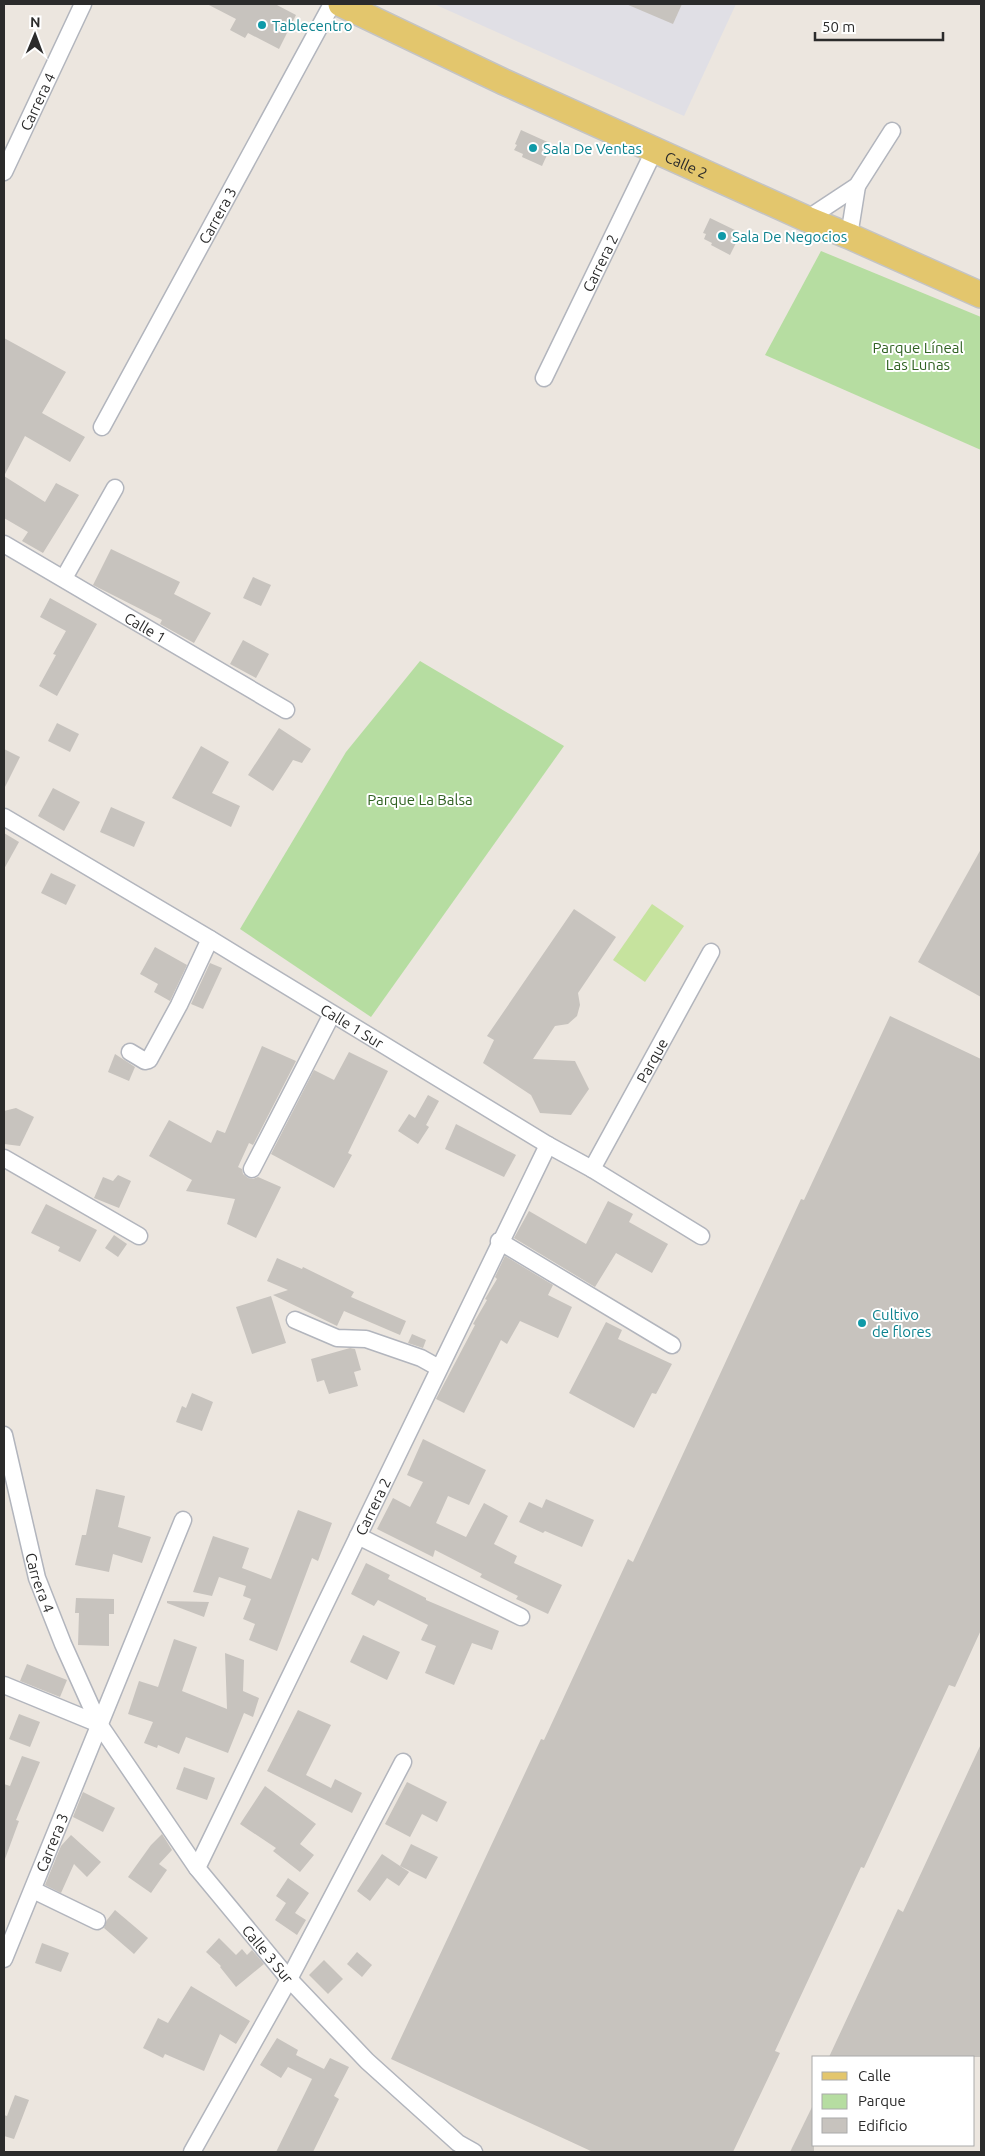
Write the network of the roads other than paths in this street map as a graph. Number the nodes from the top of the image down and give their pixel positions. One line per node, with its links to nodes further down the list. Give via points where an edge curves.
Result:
1 (83, 4): 5 (street, Carrera 4)
2 (332, 4): 13 (street, Carrera 3)
3 (341, 4): 6 (main road, Calle 2)
4 (892, 131): 8 (street)
5 (9, 147): 7 (street, Carrera 4)
6 (655, 149): 9 (main road, Calle 2); 12 (street, Carrera 2)
7 (4, 172)
8 (856, 186): 9 (street); 10 (street)
9 (807, 219): 10 (main road, Calle 2)
10 (848, 236): 11 (main road, Calle 2)
11 (981, 295)
12 (544, 378)
13 (102, 427)
14 (115, 488): 16 (street)
15 (4, 544): 16 (street, Calle 1)
16 (64, 578): 17 (street, Calle 1)
17 (286, 710)
18 (4, 817): 19 (street, Calle 1 Sur)
19 (210, 939): 21 (street, Calle 1 Sur); 22 (street, via 149,1060)
20 (711, 952): 26 (street, Parque)
21 (332, 1014): 23 (street, Calle 1 Sur); 25 (street)
22 (130, 1052)
23 (548, 1145): 26 (street, Calle 1 Sur); 29 (street, Carrera 2)
24 (4, 1158): 27 (street)
25 (252, 1169)
26 (592, 1169): 28 (street, Calle 1 Sur)
27 (139, 1236)
28 (701, 1236)
29 (499, 1241): 31 (street); 32 (street, Carrera 2)
30 (296, 1320): 32 (street, via 337,1338 366,1339 421,1358)
31 (672, 1345)
32 (439, 1368): 35 (street, Carrera 2)
33 (4, 1434): 38 (street, Carrera 4, via 36,1578)
34 (183, 1520): 38 (street, Carrera 3)
35 (358, 1536): 36 (street); 40 (street, Carrera 2)
36 (521, 1617)
37 (4, 1685): 38 (street)
38 (99, 1724): 40 (street, Calle 3 Sur); 41 (street, Carrera 3)
39 (403, 1762): 44 (street)
40 (197, 1868): 44 (street, Calle 3 Sur)
41 (33, 1890): 42 (street); 43 (street, Carrera 3)
42 (97, 1922)
43 (4, 1959)
44 (289, 1979): 45 (street); 46 (street, Calle 3 Sur, via 366,2061 458,2143)
45 (192, 2152)
46 (474, 2152)

